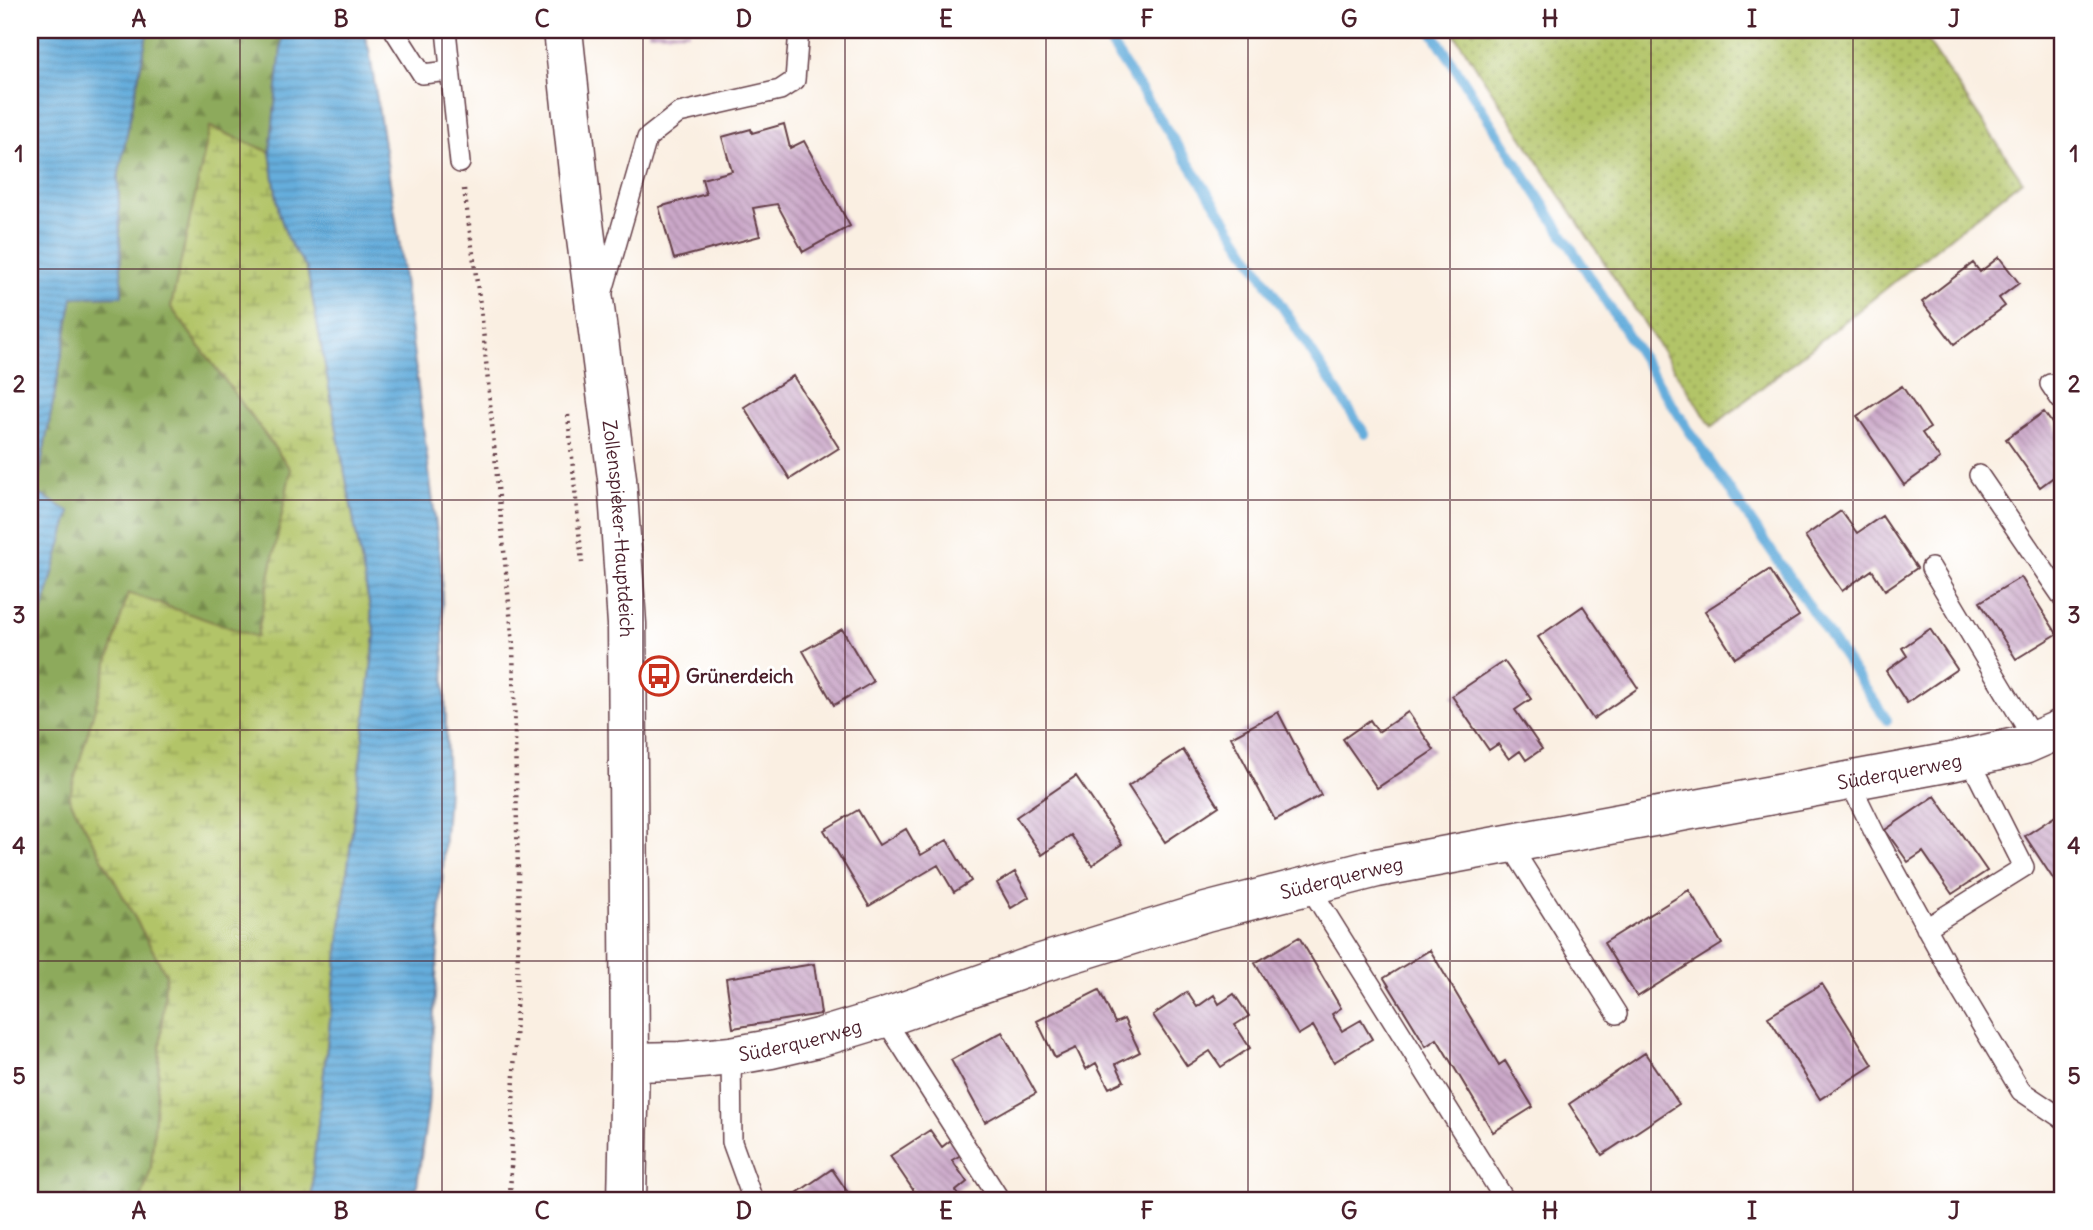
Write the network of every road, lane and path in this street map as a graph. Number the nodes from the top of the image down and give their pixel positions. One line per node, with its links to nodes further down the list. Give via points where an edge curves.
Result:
1 (394, 30): 5 (lane, via 422,74)
2 (446, 30): 5 (lane)
3 (564, 30): 7 (street, Zollenspieker-Hauptdeich)
4 (799, 30): 7 (lane, via 795,80 780,90 679,113 647,138)
5 (450, 71): 6 (lane)
6 (460, 163): 26 (path, via 482,319 513,645 519,918)
7 (596, 315): 24 (street, Zollenspieker-Hauptdeich, via 617,478 627,624)
8 (2050, 384): 9 (lane)
9 (2063, 403)
10 (568, 413): 12 (path)
11 (1979, 475): 14 (lane)
12 (582, 564)
13 (1931, 568): 15 (lane)
14 (2063, 597)
15 (2054, 735): 16 (street, Süderquerweg)
16 (1969, 758): 17 (street, Süderquerweg); 20 (lane, via 2024,867)
17 (1849, 781): 18 (street, Süderquerweg); 20 (lane)
18 (1509, 844): 19 (street, Süderquerweg, via 1377,868); 21 (lane)
19 (1309, 886): 22 (street, Süderquerweg, via 1048,961); 30 (lane)
20 (1926, 928): 25 (lane, via 2021,1091)
21 (1617, 1014)
22 (884, 1018): 23 (street, Süderquerweg, via 818,1038); 29 (lane)
23 (731, 1055): 24 (street, Süderquerweg); 28 (lane, via 732,1142)
24 (630, 1062): 27 (street, Zollenspieker-Hauptdeich)
25 (2063, 1119)
26 (510, 1200)
27 (627, 1200)
28 (753, 1200)
29 (1000, 1200)
30 (1505, 1200)

